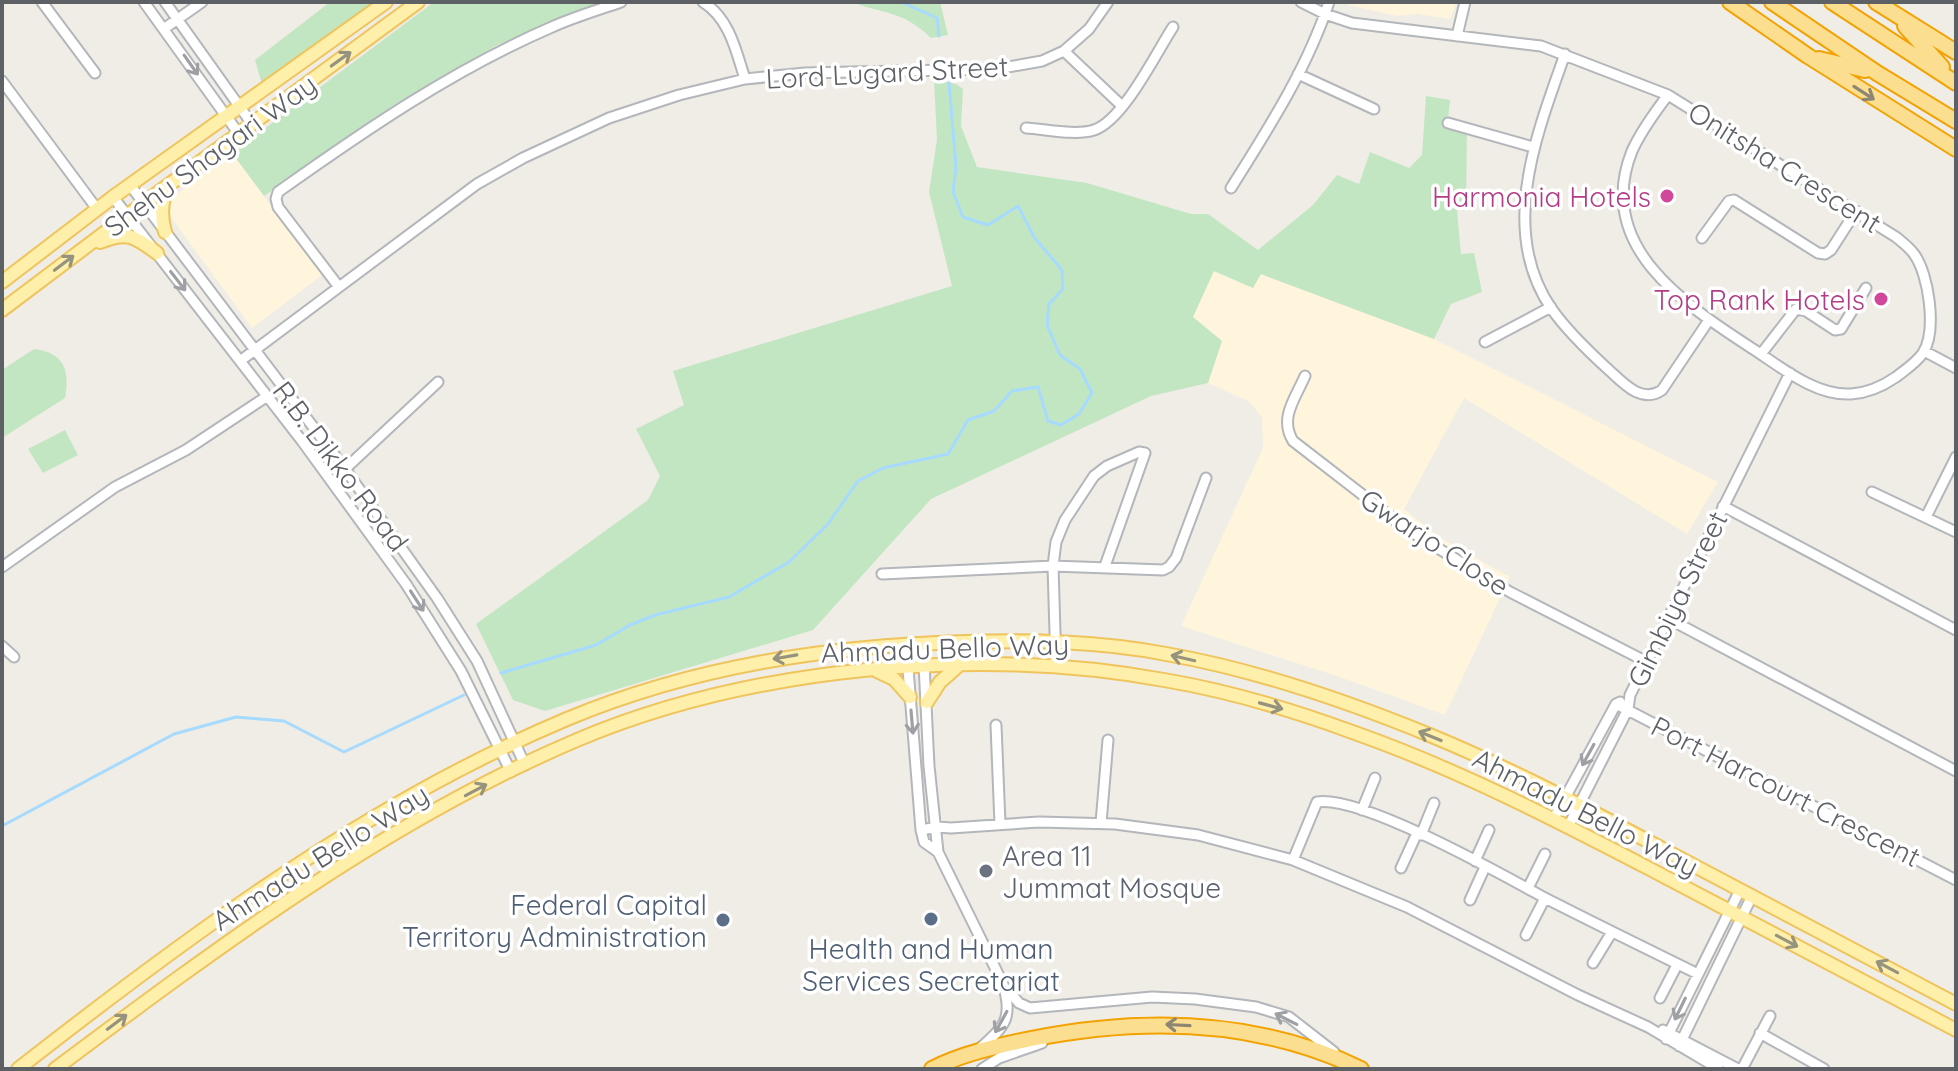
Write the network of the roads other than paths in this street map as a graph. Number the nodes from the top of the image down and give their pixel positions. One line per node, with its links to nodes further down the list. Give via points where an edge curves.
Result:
1 (42, 2): 27 (street)
2 (144, 2): 21 (street)
3 (165, 2): 19 (street)
4 (202, 2): 19 (street)
5 (386, 2): 35 (main road, Shehu Shagari Way)
6 (418, 2): 40 (main road, Shehu Shagari Way, one-way to 6)
7 (621, 2): 58 (street, via 551,28 440,85 278,192 278,207)
8 (703, 2): 30 (street, via 727,27)
9 (1108, 2): 23 (street, Lord Lugard Street)
10 (1301, 2): 18 (street)
11 (1329, 2): 18 (street)
12 (1465, 2): 22 (street)
13 (1730, 2): 26 (highway)
14 (1772, 2): 28 (highway)
15 (1832, 2): 32 (highway)
16 (1876, 2): 17 (highway)
17 (1892, 13): 24 (highway); 32 (highway)
18 (1325, 14): 22 (street, via 1376,27); 29 (street)
19 (178, 19): 21 (street); 35 (street)
20 (1173, 27): 34 (street)
21 (165, 28): 37 (street, one-way to 37)
22 (1457, 36): 25 (street, via 1507,40)
23 (1064, 51): 30 (street, Lord Lugard Street, via 997,69); 34 (street)
24 (1956, 52)
25 (1565, 54): 33 (street); 43 (street)
26 (1808, 56): 28 (highway); 44 (highway, one-way to 44)
27 (95, 73)
28 (1877, 73): 38 (highway)
29 (1298, 74): 36 (street); 47 (street)
30 (745, 79): 58 (street, Lord Lugard Street, via 634,108 523,158 477,184)
31 (2, 81): 50 (street)
32 (1956, 82)
33 (1668, 95): 51 (street, Onitsha Crescent); 62 (street, Onitsha Crescent, via 1633,151 1624,190 1627,225 1653,271)
34 (1122, 106): 41 (street, via 1095,130)
35 (241, 107): 37 (main road, Shehu Shagari Way); 40 (street)
36 (1374, 109)
37 (228, 117): 42 (street); 45 (main road, Shehu Shagari Way)
38 (1956, 121)
39 (1448, 123): 43 (street)
40 (252, 124): 42 (main road, Shehu Shagari Way)
41 (1026, 128)
42 (239, 134): 46 (main road, Shehu Shagari Way)
43 (1533, 147): 60 (street, via 1526,228 1531,260)
44 (1956, 149)
45 (130, 185): 48 (main road, Shehu Shagari Way); 49 (street, R.B. Dikko Road)
46 (168, 185): 49 (main road, Shehu Shagari Way); 53 (main road, via 161,218)
47 (1231, 188)
48 (113, 197): 50 (main road, Shehu Shagari Way); 52 (street, R.B. Dikko Road)
49 (144, 203): 52 (main road, Shehu Shagari Way); 53 (street, R.B. Dikko Road)
50 (97, 209): 57 (main road, Shehu Shagari Way)
51 (1856, 211): 54 (street, via 1825,254 1734,200); 65 (street, Onitsha Crescent, via 1915,255 1931,310)
52 (127, 215): 55 (main road, Shehu Shagari Way); 56 (street, R.B. Dikko Road)
53 (165, 232): 64 (street, R.B. Dikko Road)
54 (1702, 238)
55 (85, 247): 56 (main road, via 125,235); 61 (main road, Shehu Shagari Way, one-way to 55)
56 (157, 253): 67 (street, R.B. Dikko Road, one-way to 67)
57 (2, 282)
58 (339, 287): 64 (street, Lord Lugard Street)
59 (1866, 288): 66 (street, via 1841,329 1796,309)
60 (1551, 307): 62 (street, via 1587,349 1642,395 1662,390); 63 (street)
61 (2, 310)
62 (1709, 320): 66 (street, Onitsha Crescent)
63 (1485, 342)
64 (253, 349): 67 (street, Lord Lugard Street); 74 (street, R.B. Dikko Road)
65 (1924, 351): 68 (street); 69 (street, Onitsha Crescent, via 1886,384 1851,394 1816,387)
66 (1761, 354): 69 (street, Onitsha Crescent)
67 (240, 361): 72 (street, R.B. Dikko Road)
68 (1956, 368)
69 (1790, 373): 77 (street, Gimbiya Street)
70 (1305, 376): 91 (street, Gwarjo Close, via 1286,418 1293,441 1408,530 1510,592)
71 (438, 382): 74 (street)
72 (266, 397): 80 (street, via 186,450 115,487); 105 (street, R.B. Dikko Road, one-way to 105, via 414,596 461,671)
73 (1956, 457): 78 (street)
74 (345, 469): 104 (street, R.B. Dikko Road, via 477,661)
75 (1206, 478): 82 (street, via 1169,567 1153,571)
76 (1872, 492): 78 (street)
77 (1723, 506): 84 (street, Gimbiya Street); 85 (street)
78 (1926, 517): 79 (street)
79 (1956, 532)
80 (4, 562)
81 (1053, 566): 82 (street); 82 (street, via 1065,520 1094,476 1145,453); 83 (street); 86 (street)
82 (1105, 566)
83 (882, 574)
84 (1669, 619): 91 (street, Gimbiya Street); 107 (street)
85 (1956, 630)
86 (1056, 641): 87 (main road, Ahmadu Bello Way); 94 (street); 110 (main road, Ahmadu Bello Way, one-way to 86, via 1434,737 1289,685 1165,653)
87 (923, 643): 88 (main road, Ahmadu Bello Way); 92 (street)
88 (906, 644): 95 (street); 104 (main road, Ahmadu Bello Way, one-way to 104, via 824,650 716,671 622,698)
89 (3, 648): 90 (street)
90 (14, 657)
91 (1647, 662): 97 (street, Gimbiya Street)
92 (924, 666): 93 (main road, Ahmadu Bello Way); 95 (main road, Ahmadu Bello Way); 99 (street)
93 (958, 666): 94 (main road, Ahmadu Bello Way); 99 (main road)
94 (1056, 666): 114 (main road, Ahmadu Bello Way, one-way to 114, via 1162,679 1281,708 1426,760)
95 (908, 667): 96 (main road, Ahmadu Bello Way); 98 (street)
96 (874, 669): 98 (main road, via 894,679); 106 (main road, Ahmadu Bello Way, via 785,681 665,709)
97 (1630, 695): 100 (street); 101 (street, Gimbiya Street)
98 (910, 697): 120 (street, one-way to 120)
99 (927, 702): 117 (street)
100 (1616, 704): 101 (street, Port Harcourt Crescent); 110 (street, one-way to 110)
101 (1628, 709): 112 (street, Gimbiya Street); 131 (street, Port Harcourt Crescent)
102 (996, 725): 116 (street)
103 (1108, 740): 115 (street)
104 (515, 742): 105 (main road, Ahmadu Bello Way); 106 (street, R.B. Dikko Road)
105 (499, 750): 108 (street, R.B. Dikko Road); 153 (main road, Ahmadu Bello Way, via 401,802 259,892)
106 (525, 765): 108 (main road, Ahmadu Bello Way)
107 (1956, 771)
108 (511, 772): 154 (main road, Ahmadu Bello Way, one-way to 108, via 231,940 410,825)
109 (1375, 778): 113 (street)
110 (1563, 798): 112 (main road, Ahmadu Bello Way); 114 (street)
111 (1434, 803): 122 (street)
112 (1579, 805): 118 (street, Gimbiya Street); 133 (main road, Ahmadu Bello Way)
113 (1362, 810): 122 (street); 127 (street, via 1317,802)
114 (1553, 820): 118 (main road, Ahmadu Bello Way)
115 (1101, 823): 116 (street); 127 (street, via 1198,835)
116 (1000, 824): 119 (street)
117 (937, 827): 119 (street); 120 (street); 123 (street)
118 (1568, 827): 136 (main road, Ahmadu Bello Way)
119 (951, 828): 123 (street)
120 (921, 830): 124 (street)
121 (1489, 830): 128 (street)
122 (1419, 834): 128 (street); 130 (street)
123 (938, 838): 124 (street); 125 (street)
124 (924, 842): 125 (street)
125 (938, 852): 142 (street)
126 (1545, 854): 132 (street)
127 (1293, 860): 149 (street, via 1407,907)
128 (1475, 861): 129 (street)
129 (1485, 867): 132 (street); 135 (street)
130 (1401, 868)
131 (1956, 880)
132 (1528, 888): 134 (street)
133 (1746, 893): 136 (street); 144 (main road, Ahmadu Bello Way, one-way to 133)
134 (1545, 898): 137 (street); 138 (street)
135 (1470, 900)
136 (1735, 914): 141 (street); 147 (main road, Ahmadu Bello Way, one-way to 147); 150 (street)
137 (1612, 932): 139 (street); 140 (street)
138 (1526, 935)
139 (1593, 963)
140 (1677, 965): 141 (street); 143 (street)
141 (1698, 974): 149 (street, one-way to 149)
142 (1003, 984): 151 (street, one-way to 151, via 1009,1004 1005,1023); 152 (street, one-way to 142, via 1289,1017 1256,1007 1152,997 1030,1008)
143 (1660, 998)
144 (1956, 1004)
145 (1770, 1016): 148 (street)
146 (1083, 1028): 151 (highway); 152 (highway, one-way to 146, via 1276,1038 1218,1027); 156 (street)
147 (1956, 1030)
148 (1760, 1033): 158 (street); 159 (street)
149 (1668, 1036): 150 (street)
150 (1680, 1042): 157 (street); 158 (street)
151 (974, 1053): 155 (highway)
152 (1355, 1066)
153 (18, 1069)
154 (55, 1069)
155 (932, 1069)
156 (982, 1069)
157 (1719, 1069)
158 (1740, 1069)
159 (1824, 1069)

